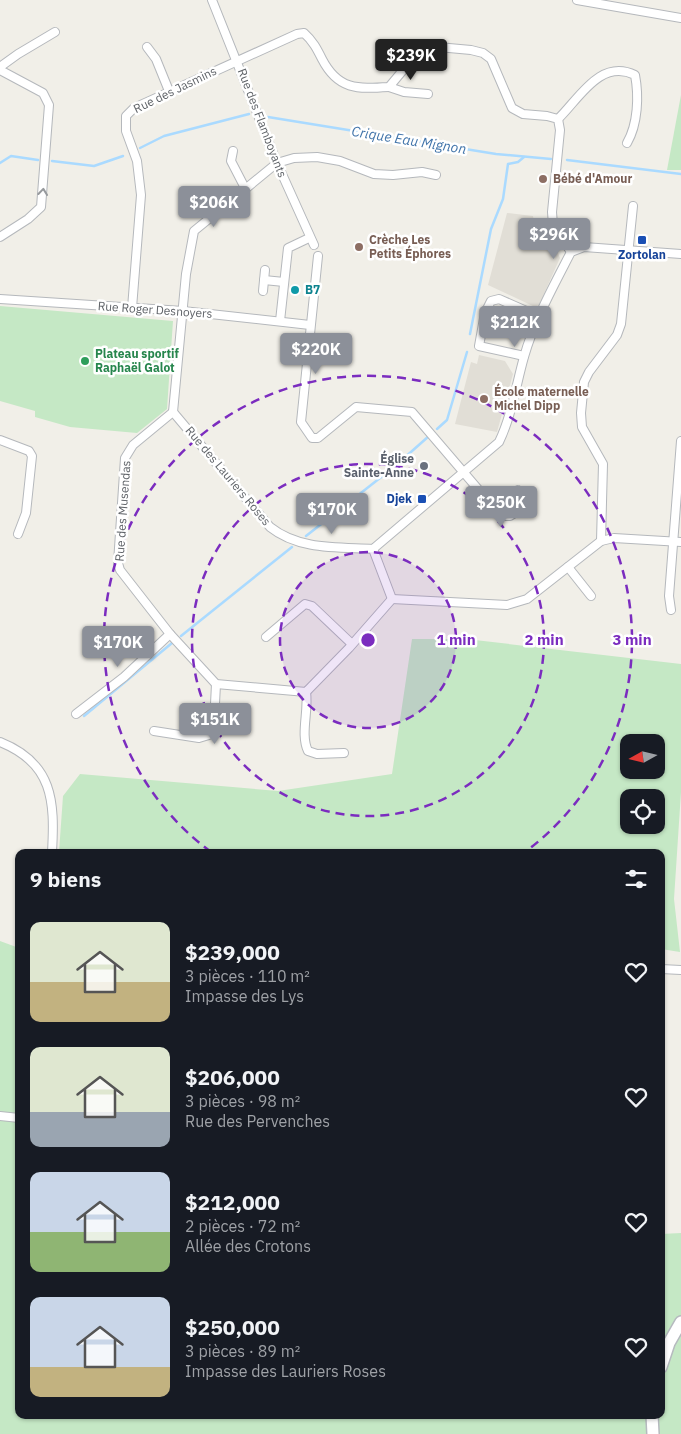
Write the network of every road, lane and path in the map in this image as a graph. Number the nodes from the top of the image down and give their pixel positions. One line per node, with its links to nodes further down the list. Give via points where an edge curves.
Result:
1 (212, 0): 6 (street, Rue des Flamboyants)
2 (577, 0): 3 (street)
3 (681, 18)
4 (55, 32): 7 (street)
5 (147, 48): 9 (street, via 156,59)
6 (238, 60): 8 (street, Rue des Jasmins, via 283,38 304,33 312,40 330,74 342,84); 9 (street, Rue des Jasmins); 14 (street, Rue des Flamboyants)
7 (0, 69): 18 (street, one-way to 7, via 41,208 49,105 43,93)
8 (389, 87): 10 (street); 11 (street, via 409,63 424,52 438,47 471,50 492,59 512,108 523,114)
9 (169, 91): 30 (street, Rue des Jasmins, via 134,108 126,116 126,131 137,161 141,195)
10 (428, 94)
11 (558, 119): 12 (street, via 602,74 628,71 635,75 638,88 633,132); 22 (street, via 560,130 553,226)
12 (627, 143)
13 (233, 151): 16 (street, via 231,161)
14 (277, 162): 15 (street, via 317,157 340,161 374,174 422,172); 16 (street); 19 (street, Rue des Flamboyants)
15 (436, 175)
16 (245, 188): 31 (street, via 194,231)
17 (632, 206): 21 (street)
18 (0, 236)
19 (309, 238): 20 (street, Rue des Flamboyants); 27 (street, via 288,248)
20 (314, 245)
21 (629, 250): 22 (street, via 584,247); 23 (street); 42 (street, via 621,324 617,335 586,377 581,414 582,427 603,464)
22 (571, 252): 32 (street)
23 (681, 254)
24 (318, 256): 34 (street)
25 (265, 270): 26 (street)
26 (264, 280): 27 (street); 28 (street)
27 (284, 282): 33 (street)
28 (263, 291)
29 (0, 298): 30 (street, Rue Roger Desnoyers)
30 (132, 308): 31 (street, Rue Roger Desnoyers)
31 (183, 311): 33 (street, Rue Roger Desnoyers); 36 (street)
32 (540, 317): 35 (street); 35 (street, via 499,299 491,301 485,313 479,346)
33 (280, 321): 34 (street, Rue Roger Desnoyers)
34 (310, 325): 39 (street, via 301,422 312,438 318,438 356,407 410,411)
35 (524, 356): 39 (street, via 499,442)
36 (173, 412): 45 (street, Rue des Lauriers Roses, via 270,527 283,538 302,544); 50 (street, Rue des Musendas, via 133,445 125,458 118,563 120,570)
37 (0, 440): 41 (street, via 29,451 32,456 26,513)
38 (681, 441): 44 (street)
39 (464, 472): 40 (street, via 501,516 510,516 524,506); 45 (street)
40 (518, 490)
41 (18, 534)
42 (601, 541): 44 (street, via 614,538); 46 (street)
43 (681, 542): 44 (street)
44 (672, 543): 49 (street, via 669,596)
45 (372, 549): 48 (street)
46 (568, 567): 47 (street); 48 (street, via 527,599 507,605)
47 (592, 596)
48 (392, 599): 52 (street)
49 (672, 610)
50 (170, 634): 53 (street, Rue des Musendas); 55 (street, via 124,677)
51 (266, 637): 52 (street, via 305,604 312,606)
52 (352, 644): 54 (street)
53 (216, 684): 54 (street); 56 (street, via 214,724 209,735 199,738)
54 (306, 692): 58 (street, via 305,737 308,750 317,754)
55 (76, 714)
56 (154, 732)
57 (0, 742): 59 (street, via 32,759 45,778 53,822)
58 (344, 753)
59 (52, 849)
60 (665, 969): 61 (street)
61 (681, 970)
62 (0, 1116): 63 (street)
63 (15, 1118)
64 (681, 1322): 65 (street)
65 (665, 1355)
66 (652, 1419): 67 (street)
67 (653, 1434)

